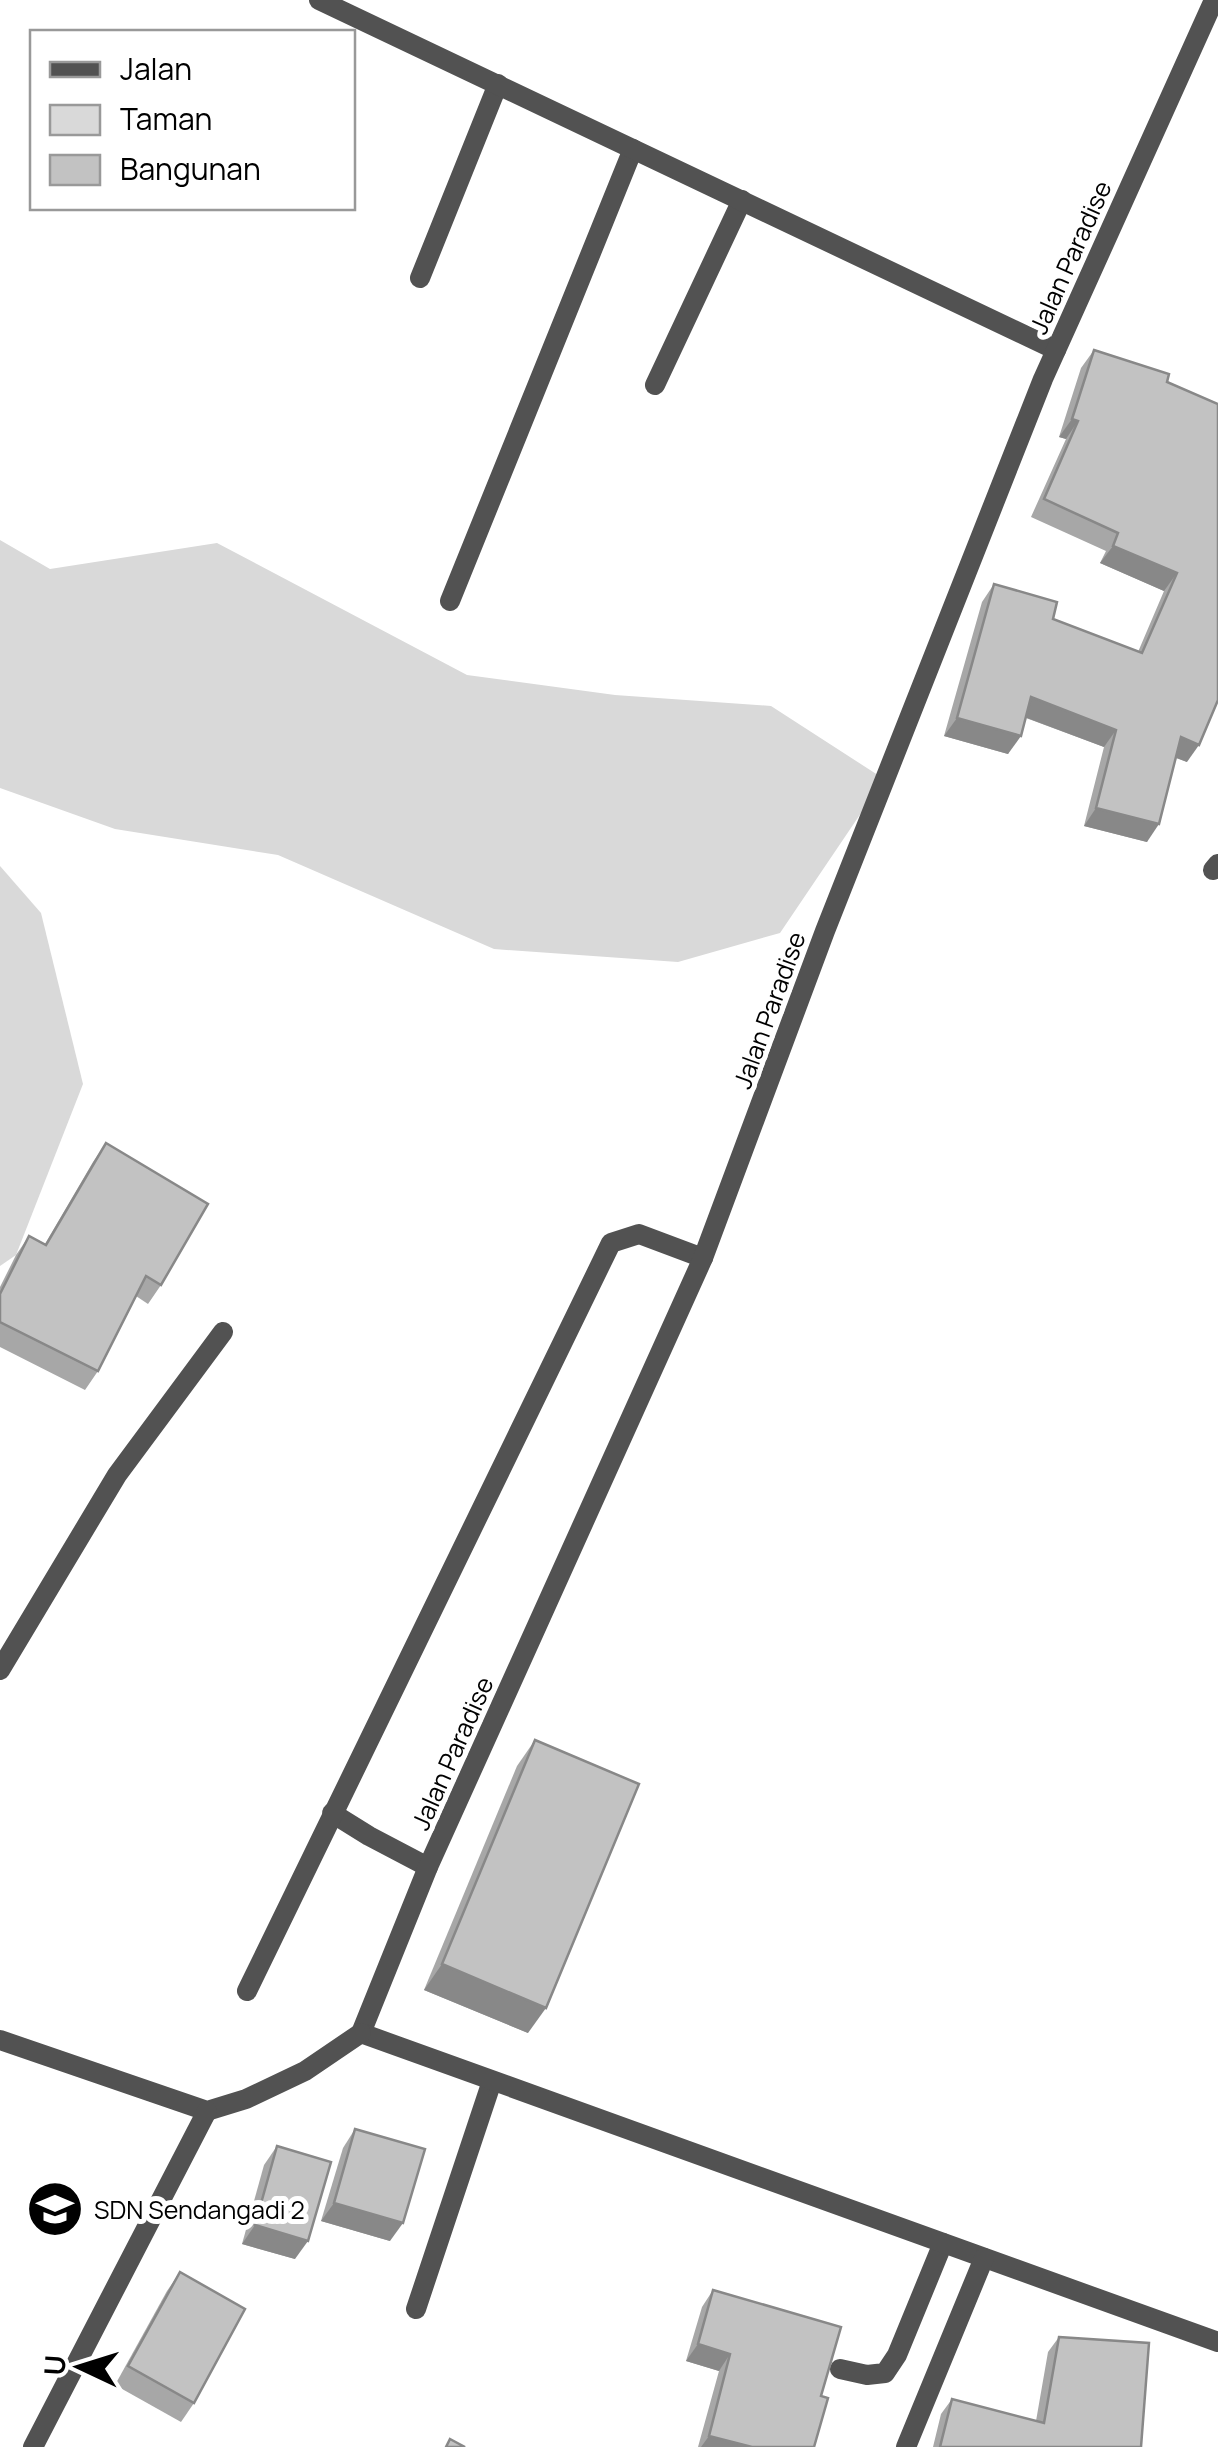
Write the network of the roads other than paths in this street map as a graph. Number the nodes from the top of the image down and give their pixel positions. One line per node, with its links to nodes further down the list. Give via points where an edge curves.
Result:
1 (320, 0): 3 (street)
2 (1214, 0): 7 (street, Jalan Paradise)
3 (498, 84): 4 (street); 6 (street)
4 (634, 149): 5 (street); 9 (street)
5 (742, 200): 7 (street); 8 (street)
6 (420, 278)
7 (1056, 350): 10 (street, Jalan Paradise)
8 (655, 385)
9 (450, 601)
10 (704, 1258): 13 (street, via 639,1234 611,1243); 14 (street, Jalan Paradise)
11 (223, 1332): 12 (street, via 117,1475)
12 (0, 1670)
13 (332, 1813): 14 (street); 15 (street)
14 (428, 1867): 16 (street, Jalan Paradise)
15 (247, 1991)
16 (360, 2034): 18 (street); 19 (street, via 306,2071)
17 (0, 2040): 19 (street)
18 (492, 2080): 20 (street); 22 (street)
19 (207, 2111): 25 (street)
20 (943, 2243): 21 (street); 24 (street, via 885,2374)
21 (984, 2258): 23 (street); 26 (street)
22 (416, 2309)
23 (1218, 2342)
24 (840, 2369)
25 (34, 2447)
26 (906, 2447)

